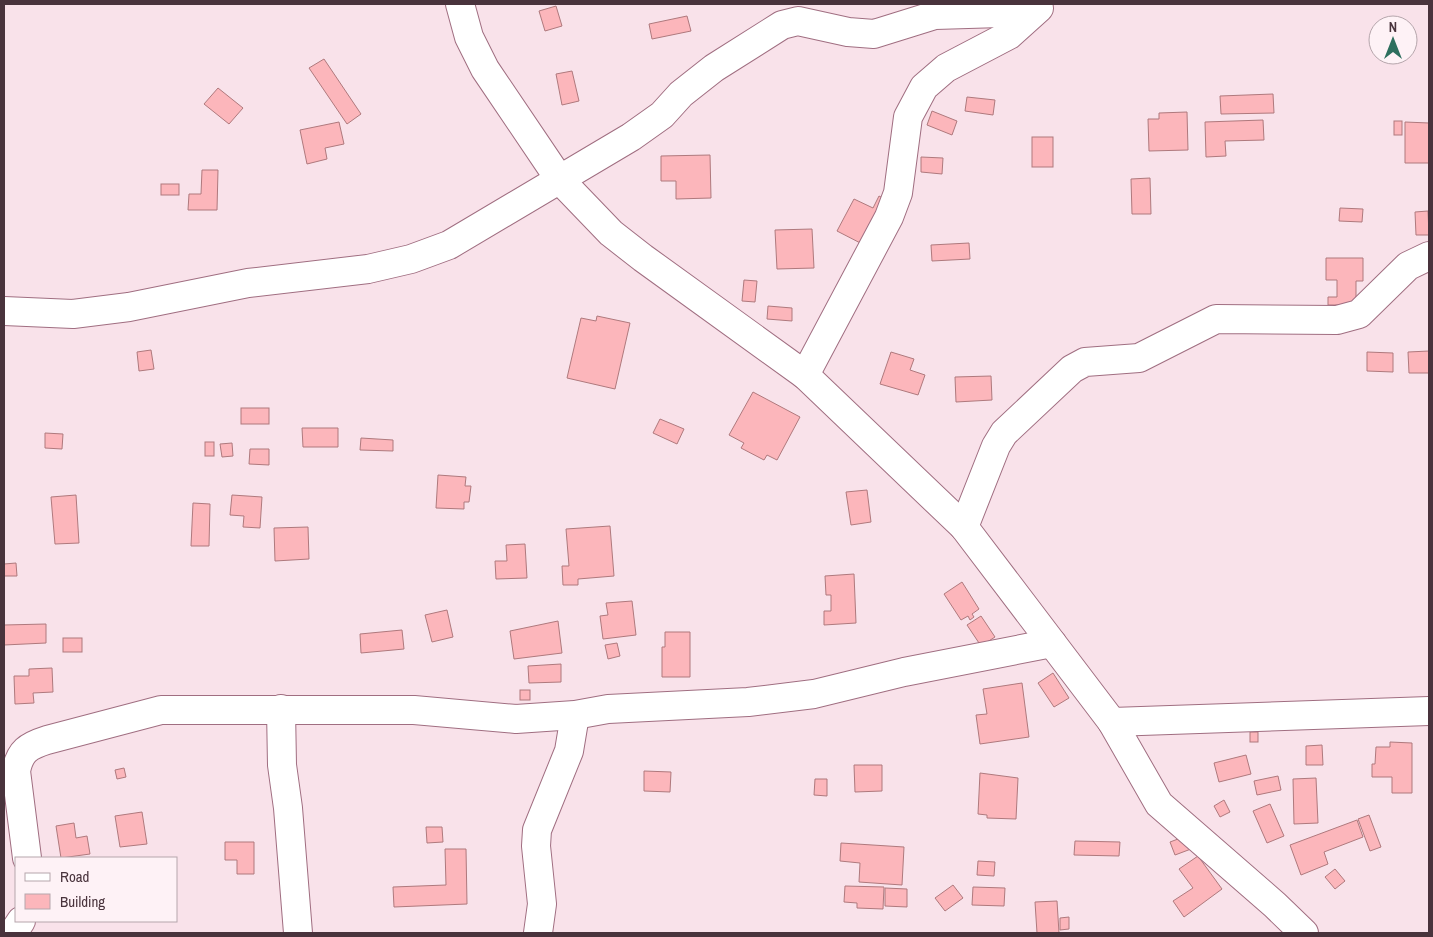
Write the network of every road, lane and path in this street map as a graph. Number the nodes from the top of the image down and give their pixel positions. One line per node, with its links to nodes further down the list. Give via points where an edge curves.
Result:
1 (460, 4): 3 (street, via 469,38 485,69)
2 (1039, 8): 3 (street, via 935,15 874,34 798,21 782,24 714,68 681,94 662,115); 6 (street, via 1009,35 946,68 924,87 908,117 898,193 889,217)
3 (560, 180): 5 (street, via 449,245 411,259 368,269 248,283 120,308 73,314); 6 (street, via 611,233)
4 (1429, 256): 7 (street, via 1408,266 1359,314 1337,320 1216,319 1140,358 1085,362 1072,368 1000,440)
5 (4, 311)
6 (805, 376): 7 (street)
7 (964, 527): 8 (street)
8 (1052, 643): 11 (street, via 776,700 608,709); 12 (street)
9 (281, 709): 11 (street, via 414,710 516,719); 13 (street, via 161,710 32,745 19,757 16,770); 16 (street, via 282,764)
10 (1429, 711): 12 (street)
11 (575, 715): 17 (street, via 569,751 537,830 542,904)
12 (1112, 722): 18 (street, via 1159,804)
13 (27, 857)
14 (20, 922): 15 (street)
15 (12, 933)
16 (298, 933)
17 (538, 933)
18 (1304, 933)

